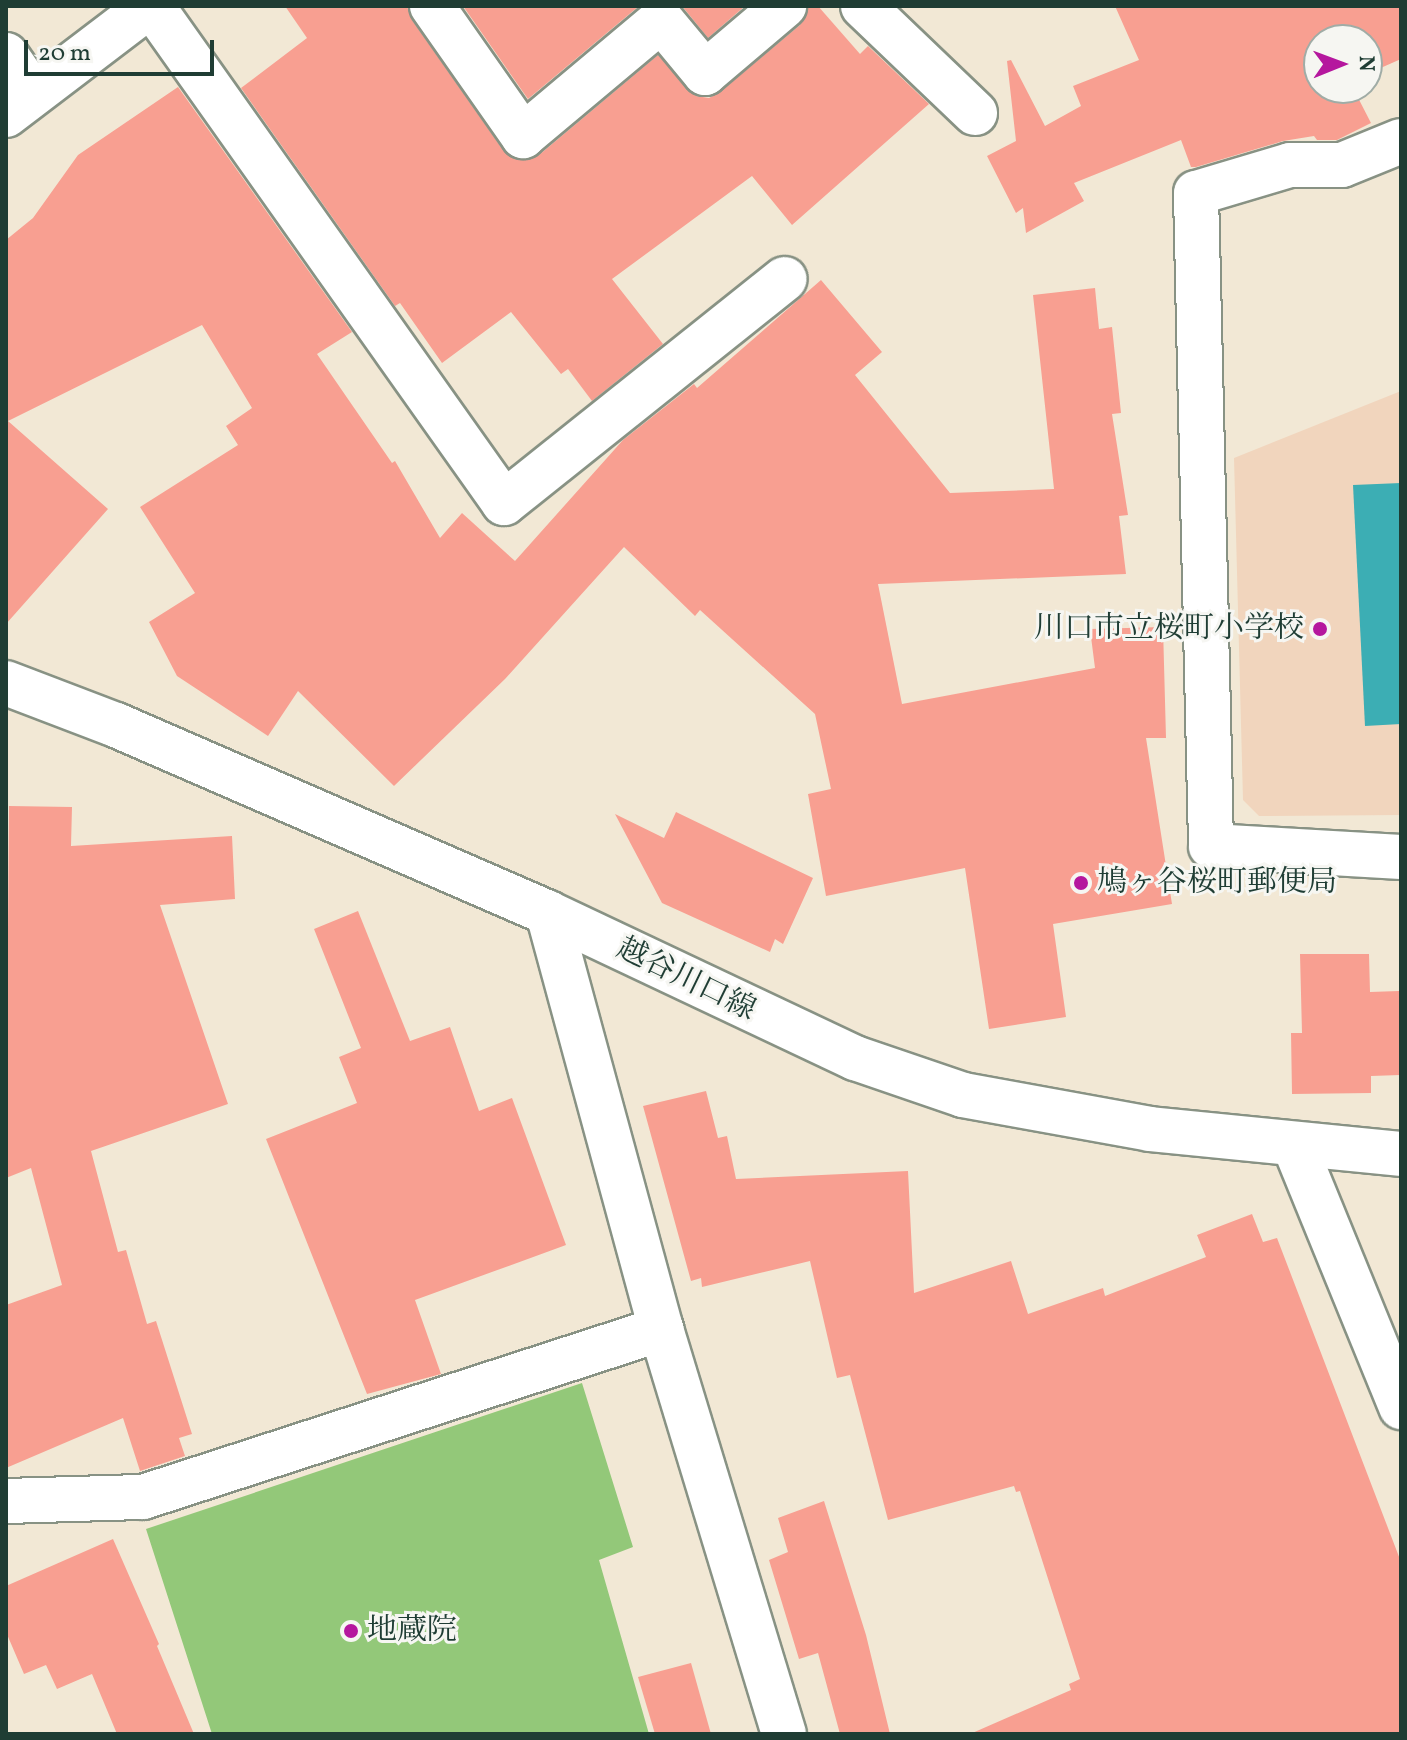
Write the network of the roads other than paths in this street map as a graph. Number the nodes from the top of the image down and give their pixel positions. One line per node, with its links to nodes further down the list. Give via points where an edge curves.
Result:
1 (150, 6): 6 (street); 9 (street, via 504,503)
2 (432, 6): 3 (street, via 523,136 661,20 705,73)
3 (784, 6)
4 (863, 6): 7 (street)
5 (6, 55): 6 (street)
6 (20, 105)
7 (975, 113)
8 (1401, 141): 11 (street, via 1342,165 1290,165 1196,193 1211,846)
9 (785, 279)
10 (6, 683): 12 (street, 越谷川口線, via 116,725)
11 (1401, 857)
12 (548, 913): 13 (street, 越谷川口線, via 855,1058 963,1095 1083,1119); 15 (street)
13 (1295, 1147): 14 (street, 越谷川口線); 16 (street)
14 (1401, 1154)
15 (661, 1329): 17 (street, via 143,1497); 18 (street)
16 (1401, 1407)
17 (6, 1501)
18 (784, 1734)

